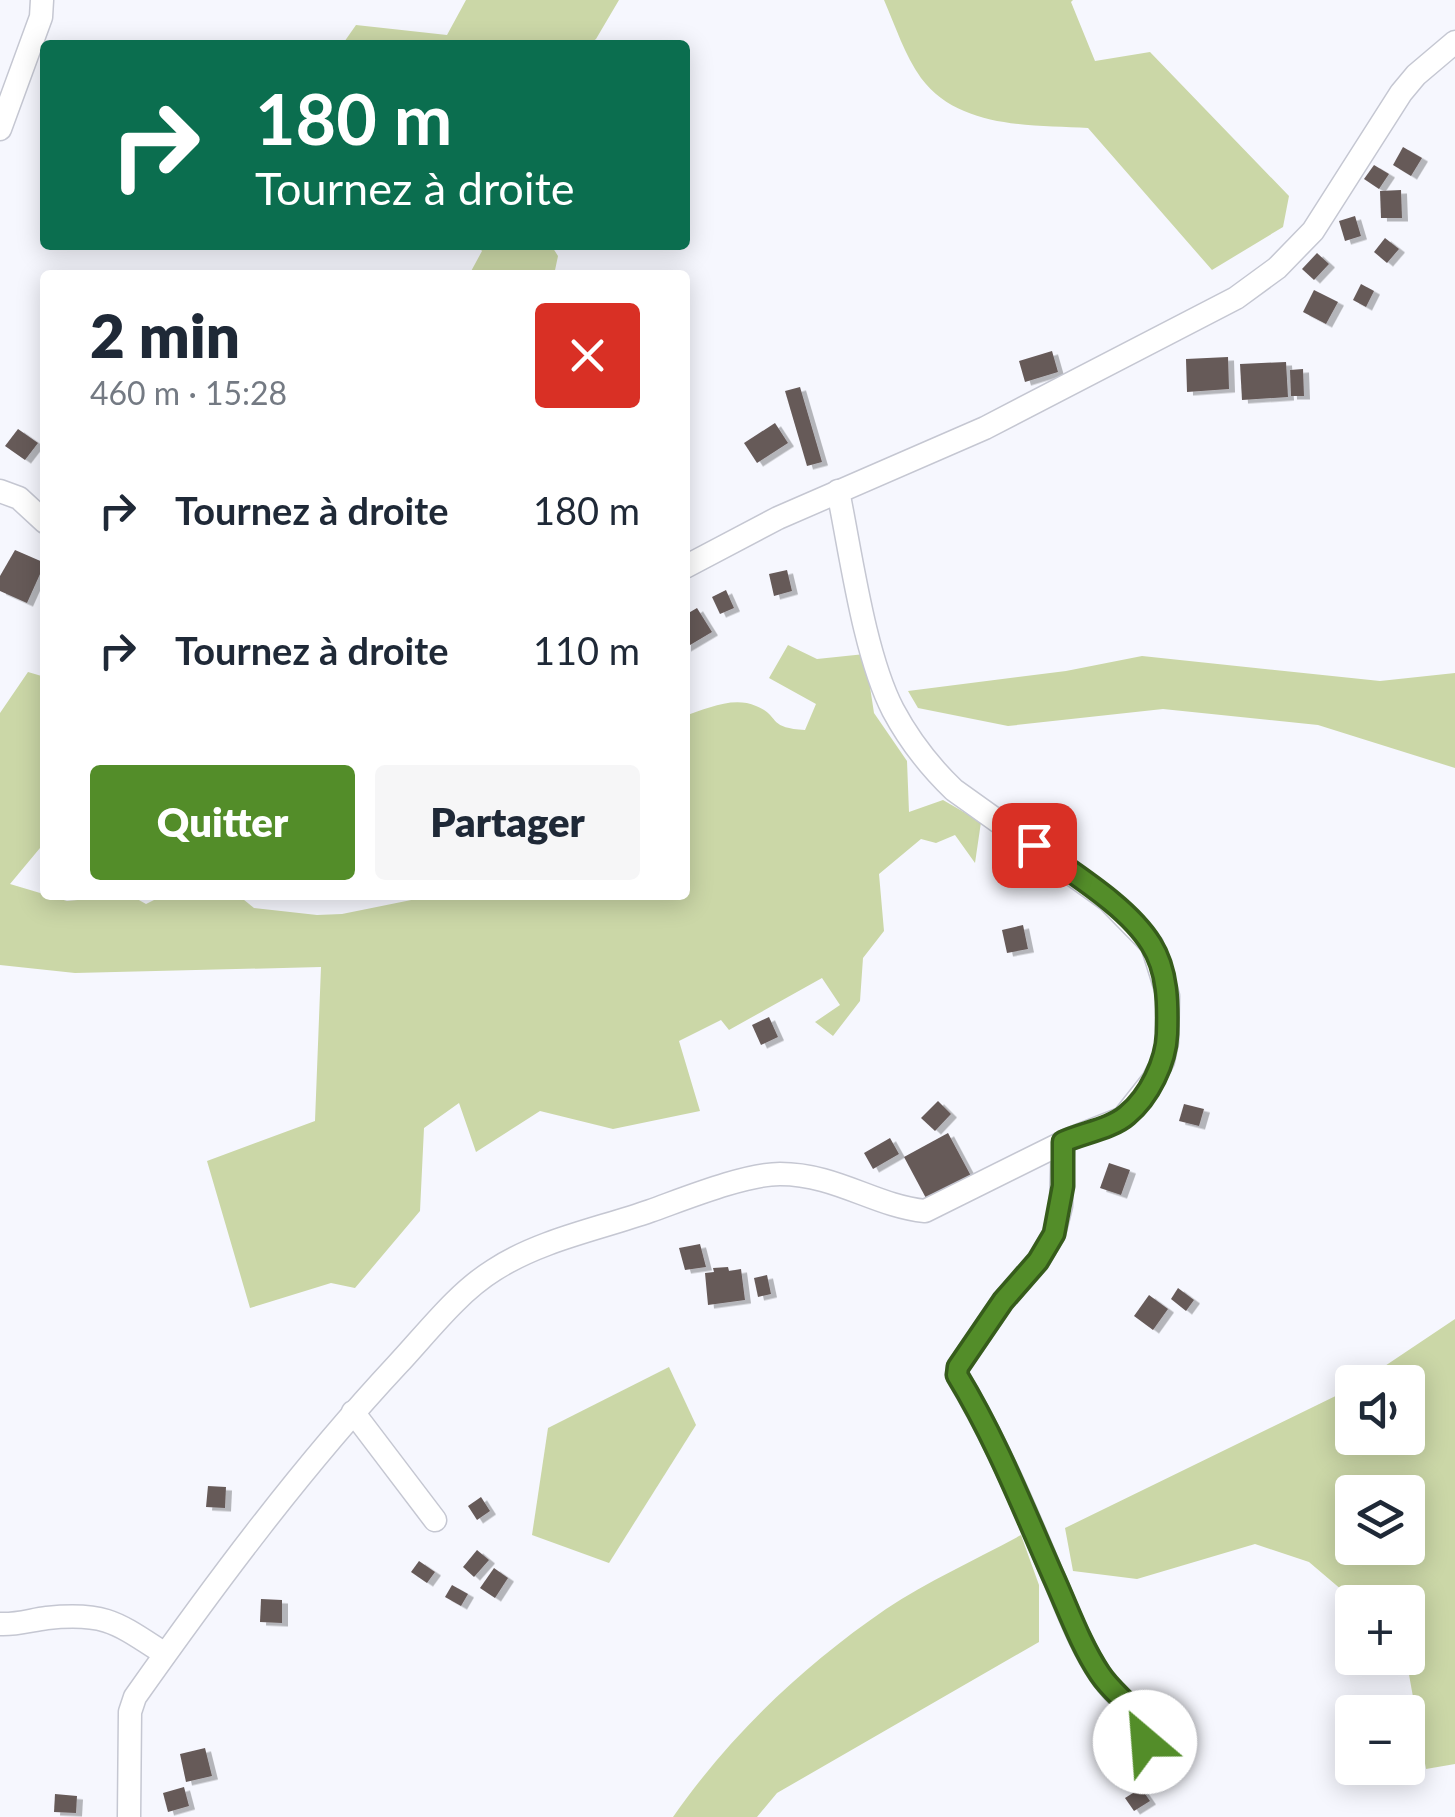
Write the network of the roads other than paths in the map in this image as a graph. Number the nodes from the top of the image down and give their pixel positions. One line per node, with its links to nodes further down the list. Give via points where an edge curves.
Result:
1 (42, 0): 3 (street)
2 (1455, 42): 5 (street, via 1408,84 1312,231 1267,275 1191,322 984,428)
3 (0, 128)
4 (0, 491): 6 (street)
5 (838, 491): 7 (street); 8 (street, via 870,643 891,707 909,736 954,790 1134,924 1152,945 1164,978 1166,1042 1153,1080 1123,1118)
6 (40, 518)
7 (690, 564)
8 (1063, 1142): 9 (street, via 926,1211 830,1180 771,1174 514,1258 467,1292); 13 (street, via 1054,1234 957,1375 997,1446 1077,1631 1099,1672 1143,1724)
9 (354, 1412): 10 (street); 12 (street)
10 (434, 1520)
11 (0, 1624): 12 (street, via 98,1617)
12 (165, 1654): 14 (street, via 131,1706)
13 (1144, 1764)
14 (129, 1817)

